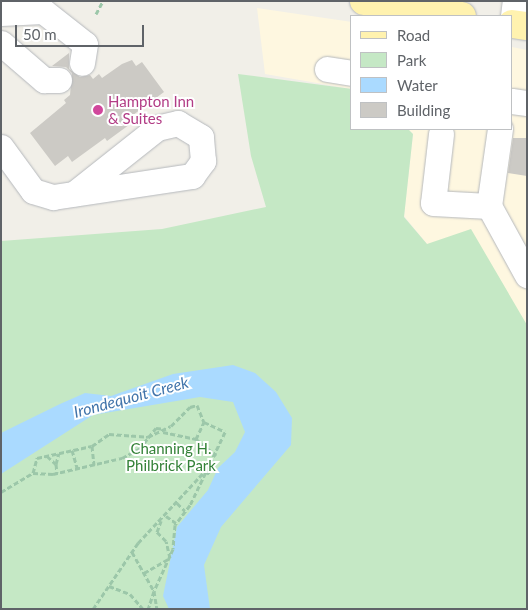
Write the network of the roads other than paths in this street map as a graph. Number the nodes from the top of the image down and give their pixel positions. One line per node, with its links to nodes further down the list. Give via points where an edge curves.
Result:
1 (364, 1): 4 (main road)
2 (515, 1): 5 (lane)
3 (1, 13): 9 (lane, via 43,11 85,44)
4 (455, 15)
5 (513, 16)
6 (513, 24): 7 (main road)
7 (527, 26)
8 (1, 42): 12 (lane, via 44,80)
9 (82, 64)
10 (327, 69): 11 (lane)
11 (350, 73)
12 (59, 80)
13 (513, 101): 14 (lane)
14 (527, 103)
15 (500, 130): 19 (lane)
16 (441, 134): 19 (lane, via 433,203)
17 (1, 147): 18 (lane, via 34,191 54,197)
18 (75, 193)
19 (489, 206): 20 (lane)
20 (527, 275)

